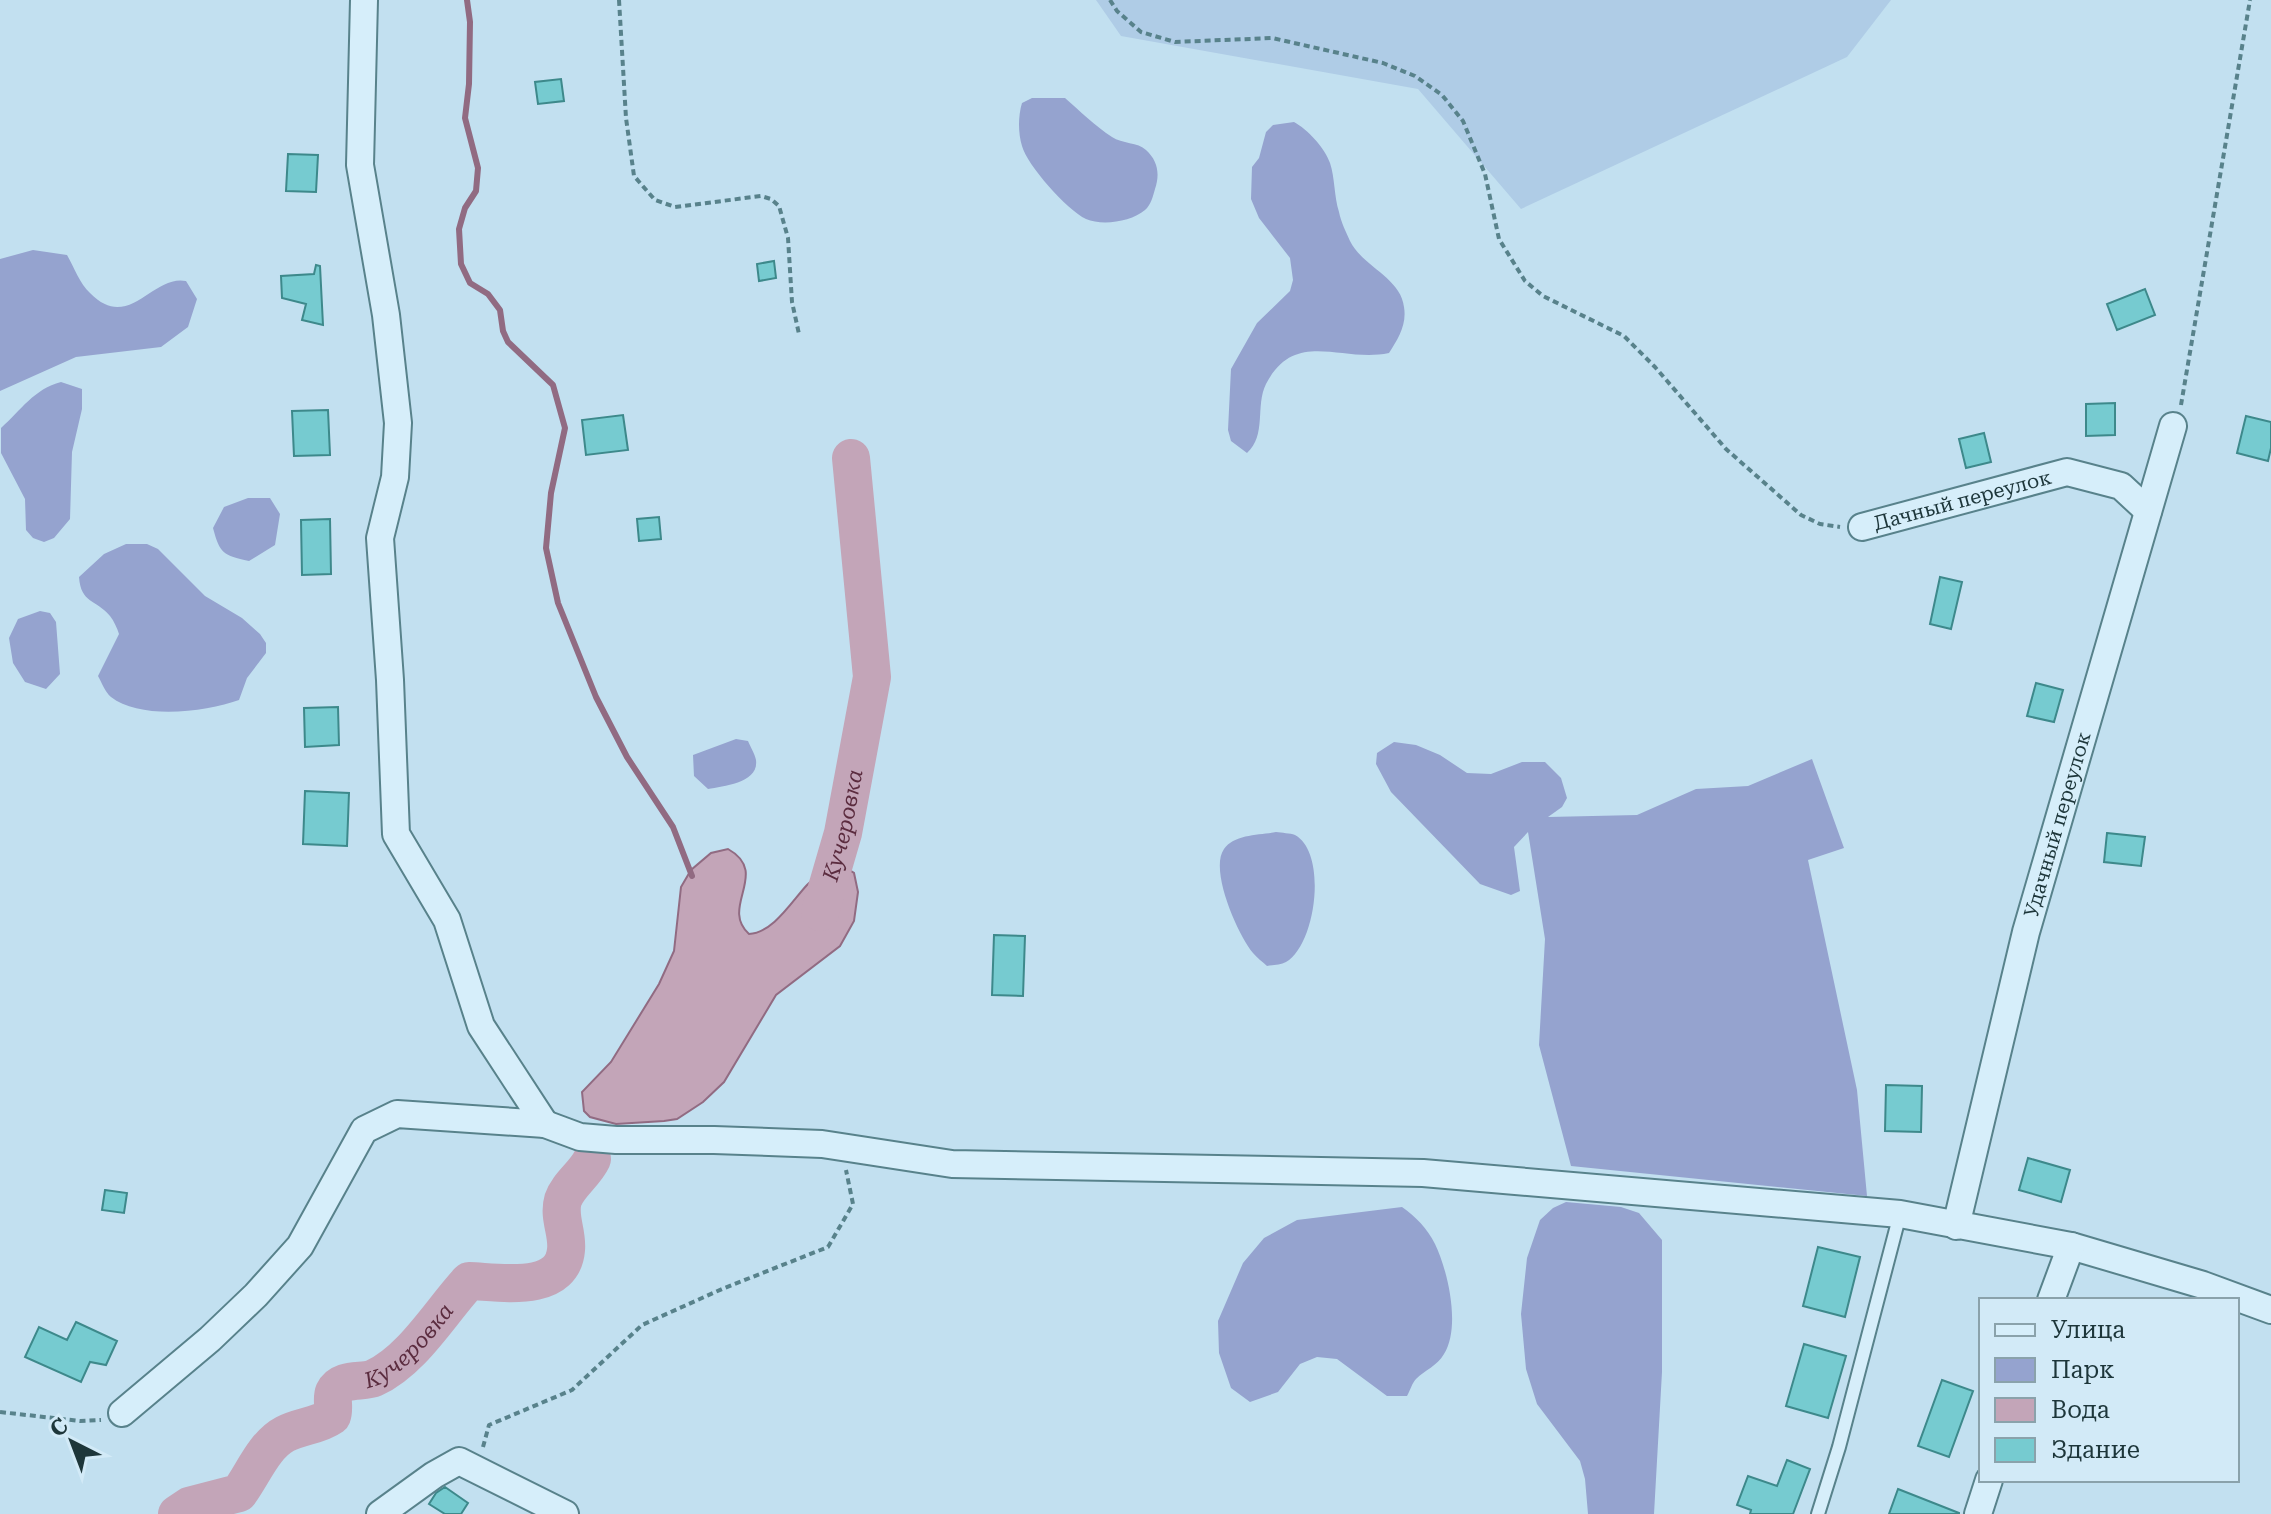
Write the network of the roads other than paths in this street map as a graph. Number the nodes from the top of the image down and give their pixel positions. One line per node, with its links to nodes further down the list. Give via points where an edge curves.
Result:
1 (364, 0): 5 (street, via 360,165 398,423 395,477 380,538 396,834 447,920 481,1026)
2 (2173, 426): 3 (street, Удачный переулок)
3 (2148, 511): 4 (street, Дачный переулок, via 2121,486 2067,472); 7 (street, Удачный переулок, via 2026,932)
4 (1862, 527)
5 (545, 1124): 6 (street, via 580,1137 822,1144 952,1164 1423,1173); 13 (street, via 397,1114 364,1130 300,1246 210,1339)
6 (1900, 1214): 7 (street); 17 (lane)
7 (1956, 1226): 8 (street)
8 (2071, 1246): 9 (street); 10 (street)
9 (2052, 1298)
10 (2238, 1298)
11 (2239, 1298): 12 (street)
12 (2271, 1310)
13 (122, 1413)
14 (1988, 1482): 18 (street)
15 (380, 1514): 16 (street, via 459,1461)
16 (565, 1514)
17 (1818, 1514)
18 (1978, 1514)

